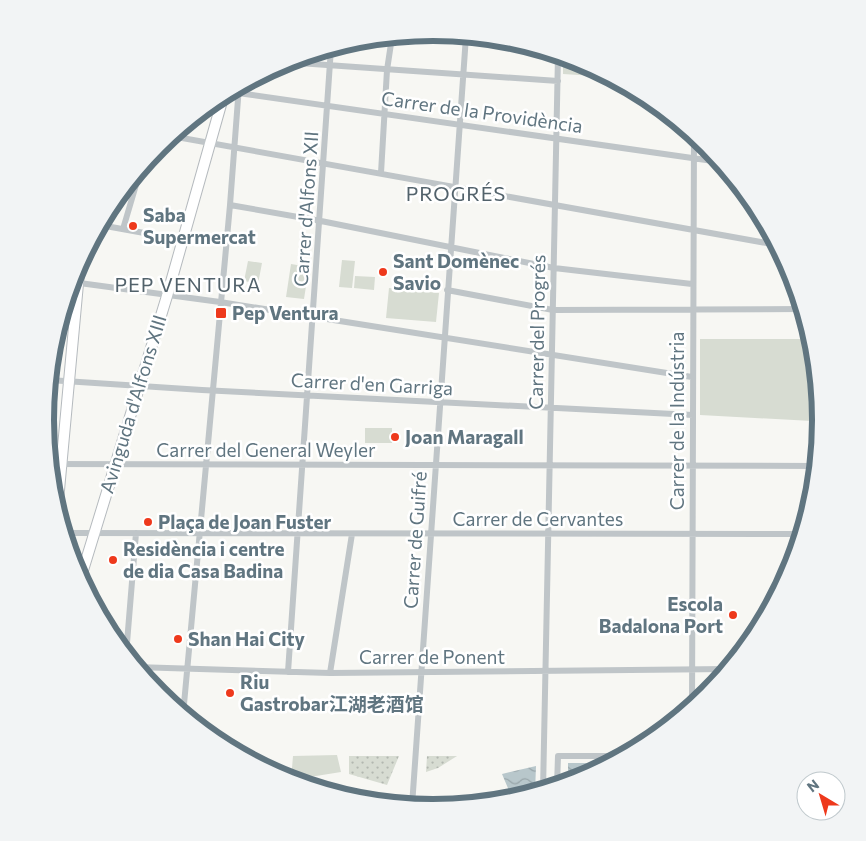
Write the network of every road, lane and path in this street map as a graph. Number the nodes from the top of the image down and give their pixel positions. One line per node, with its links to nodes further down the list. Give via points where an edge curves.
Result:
1 (391, 43): 7 (street)
2 (465, 43): 8 (street, Carrer de Guifré)
3 (331, 55): 6 (street, Carrer d'Alfons XII)
4 (558, 62): 9 (street, Carrer del Progrés)
5 (304, 64): 6 (street)
6 (330, 66): 7 (street); 13 (street, Carrer d'Alfons XII)
7 (387, 70): 8 (street); 14 (street)
8 (462, 75): 9 (street); 15 (street, Carrer de Guifré)
9 (558, 81): 17 (street, Carrer del Progrés)
10 (245, 91): 13 (street, Carrer de la Providència)
11 (238, 95): 20 (street)
12 (221, 106): 18 (main road, Avinguda d'Alfons XIII)
13 (328, 106): 14 (street, Carrer de la Providència); 23 (street, Carrer d'Alfons XII)
14 (384, 113): 15 (street, Carrer de la Providència); 24 (street)
15 (459, 124): 17 (street, Carrer de la Providència); 26 (street, Carrer de Guifré)
16 (180, 137): 18 (street)
17 (556, 139): 21 (street, Carrer de la Providència); 27 (street, Carrer del Progrés)
18 (212, 142): 20 (street); 33 (main road, Avinguda d'Alfons XIII)
19 (694, 145): 21 (street, Carrer de la Indústria)
20 (234, 146): 23 (street); 28 (street)
21 (694, 158): 22 (street, Carrer de la Providència); 32 (street, Carrer de la Indústria)
22 (709, 160)
23 (323, 163): 24 (street); 29 (street, Carrer d'Alfons XII)
24 (381, 173): 26 (street)
25 (136, 185): 31 (street)
26 (455, 186): 27 (street); 35 (street, Carrer de Guifré)
27 (555, 204): 32 (street); 36 (street, Carrer del Progrés)
28 (230, 205): 29 (street); 42 (street)
29 (321, 221): 35 (street); 46 (street, Carrer d'Alfons XII)
30 (108, 226): 31 (street)
31 (123, 229): 33 (street)
32 (693, 230): 34 (street); 38 (street, Carrer de la Indústria)
33 (182, 240): 40 (main road, Avinguda d'Alfons XIII)
34 (768, 243)
35 (450, 248): 36 (street); 39 (street, Carrer de Guifré)
36 (554, 268): 38 (street); 44 (street, Carrer del Progrés)
37 (80, 283): 40 (street)
38 (692, 284): 45 (street, Carrer de la Indústria)
39 (447, 290): 44 (street); 47 (street, Carrer de Guifré)
40 (167, 296): 42 (street); 52 (main road, Avinguda d'Alfons XIII)
41 (74, 299): 51 (main road)
42 (220, 302): 46 (street); 53 (street)
43 (795, 309): 45 (street)
44 (553, 310): 45 (street); 48 (street, Carrer del Progrés)
45 (692, 310): 49 (street, Carrer de la Indústria)
46 (314, 318): 47 (street); 54 (street, Carrer d'Alfons XII)
47 (444, 338): 48 (street); 55 (street, Carrer de Guifré)
48 (552, 356): 49 (street); 56 (street, Carrer del Progrés)
49 (692, 376): 57 (street, Carrer de la Indústria)
50 (56, 380): 51 (street, Carrer d'en Garriga)
51 (69, 381): 52 (street, Carrer d'en Garriga); 59 (main road)
52 (140, 386): 53 (street, Carrer d'en Garriga); 61 (main road, Avinguda d'Alfons XIII)
53 (213, 390): 54 (street, Carrer d'en Garriga); 65 (street)
54 (308, 394): 55 (street, Carrer d'en Garriga); 62 (street, Carrer d'Alfons XII)
55 (440, 403): 56 (street, Carrer d'en Garriga); 60 (street, Carrer de Guifré)
56 (551, 409): 57 (street, Carrer d'en Garriga); 63 (street, Carrer del Progrés)
57 (692, 415): 64 (street, Carrer de la Indústria)
58 (57, 464): 59 (street, Carrer del General Weyler)
59 (62, 464): 61 (street, Carrer del General Weyler); 67 (main road)
60 (436, 464): 62 (street, Carrer del General Weyler); 63 (street, Carrer del General Weyler); 71 (street, Carrer de Guifré)
61 (114, 465): 65 (street, Carrer del General Weyler); 73 (main road, Avinguda d'Alfons XIII)
62 (302, 465): 65 (street, Carrer del General Weyler); 74 (street, Carrer d'Alfons XII)
63 (550, 465): 64 (street, Carrer del General Weyler); 72 (street, Carrer del Progrés)
64 (693, 465): 66 (street, Carrer del General Weyler); 77 (street, Carrer de la Indústria)
65 (206, 466): 70 (street)
66 (809, 466)
67 (60, 486)
68 (71, 533): 73 (street, Carrer de Cervantes)
69 (136, 533): 70 (street, Carrer de Cervantes); 73 (street, Carrer de Cervantes); 79 (street)
70 (200, 533): 74 (street, Carrer de Cervantes); 81 (street)
71 (431, 533): 72 (street, Carrer de Cervantes); 75 (street, Carrer de Cervantes); 86 (street, Carrer de Guifré)
72 (549, 533): 77 (street, Carrer de Cervantes); 84 (street, Carrer del Progrés)
73 (94, 534): 78 (main road, Avinguda d'Alfons XIII)
74 (298, 534): 75 (street, Carrer de Cervantes); 85 (street, Carrer d'Alfons XII)
75 (352, 534): 87 (street)
76 (794, 534): 77 (street, Carrer de Cervantes)
77 (692, 535): 82 (street, Carrer de la Indústria)
78 (84, 568)
79 (127, 644)
80 (145, 667): 81 (street, Carrer de Ponent)
81 (187, 669): 85 (street, Carrer de Ponent); 89 (street)
82 (692, 669): 83 (street, Carrer de Ponent); 84 (street, Carrer de Ponent); 88 (street, Carrer de la Indústria)
83 (720, 669)
84 (545, 671): 86 (street, Carrer de Ponent); 92 (street, Carrer del Progrés)
85 (288, 672): 87 (street, Carrer de Ponent)
86 (421, 672): 87 (street, Carrer de Ponent); 93 (street, Carrer de Guifré)
87 (330, 673)
88 (692, 698)
89 (184, 707)
90 (610, 756): 91 (street, via 558,756)
91 (557, 779)
92 (543, 783)
93 (412, 799)

